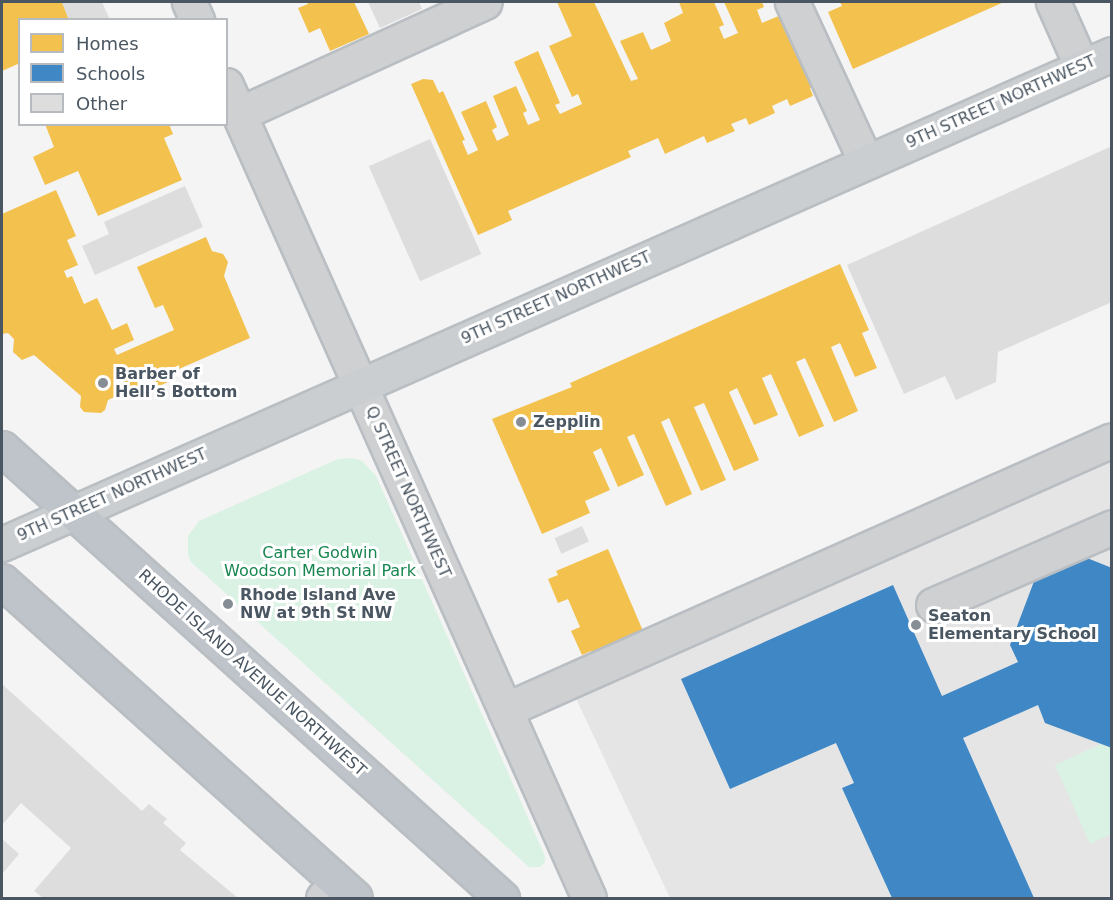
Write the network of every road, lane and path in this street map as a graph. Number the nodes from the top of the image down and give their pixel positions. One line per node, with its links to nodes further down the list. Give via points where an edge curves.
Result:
1 (189, 2): 5 (street)
2 (485, 2): 8 (street)
3 (792, 2): 9 (street)
4 (1053, 2): 7 (street)
5 (196, 18)
6 (1112, 54): 7 (main road, 9TH STREET NORTHWEST)
7 (1082, 67): 9 (main road, 9TH STREET NORTHWEST)
8 (233, 100): 10 (street, Q STREET NORTHWEST)
9 (866, 162): 10 (main road, 9TH STREET NORTHWEST)
10 (361, 385): 13 (main road, 9TH STREET NORTHWEST); 18 (street, Q STREET NORTHWEST)
11 (1112, 440): 18 (street)
12 (2, 448): 13 (highway, RHODE ISLAND AVENUE NORTHWEST)
13 (72, 513): 15 (main road, 9TH STREET NORTHWEST); 20 (highway, RHODE ISLAND AVENUE NORTHWEST)
14 (1112, 527): 17 (street)
15 (2, 544)
16 (2, 581): 19 (highway)
17 (933, 605)
18 (505, 711): 21 (street, Q STREET NORTHWEST)
19 (339, 893)
20 (502, 898)
21 (588, 898)

